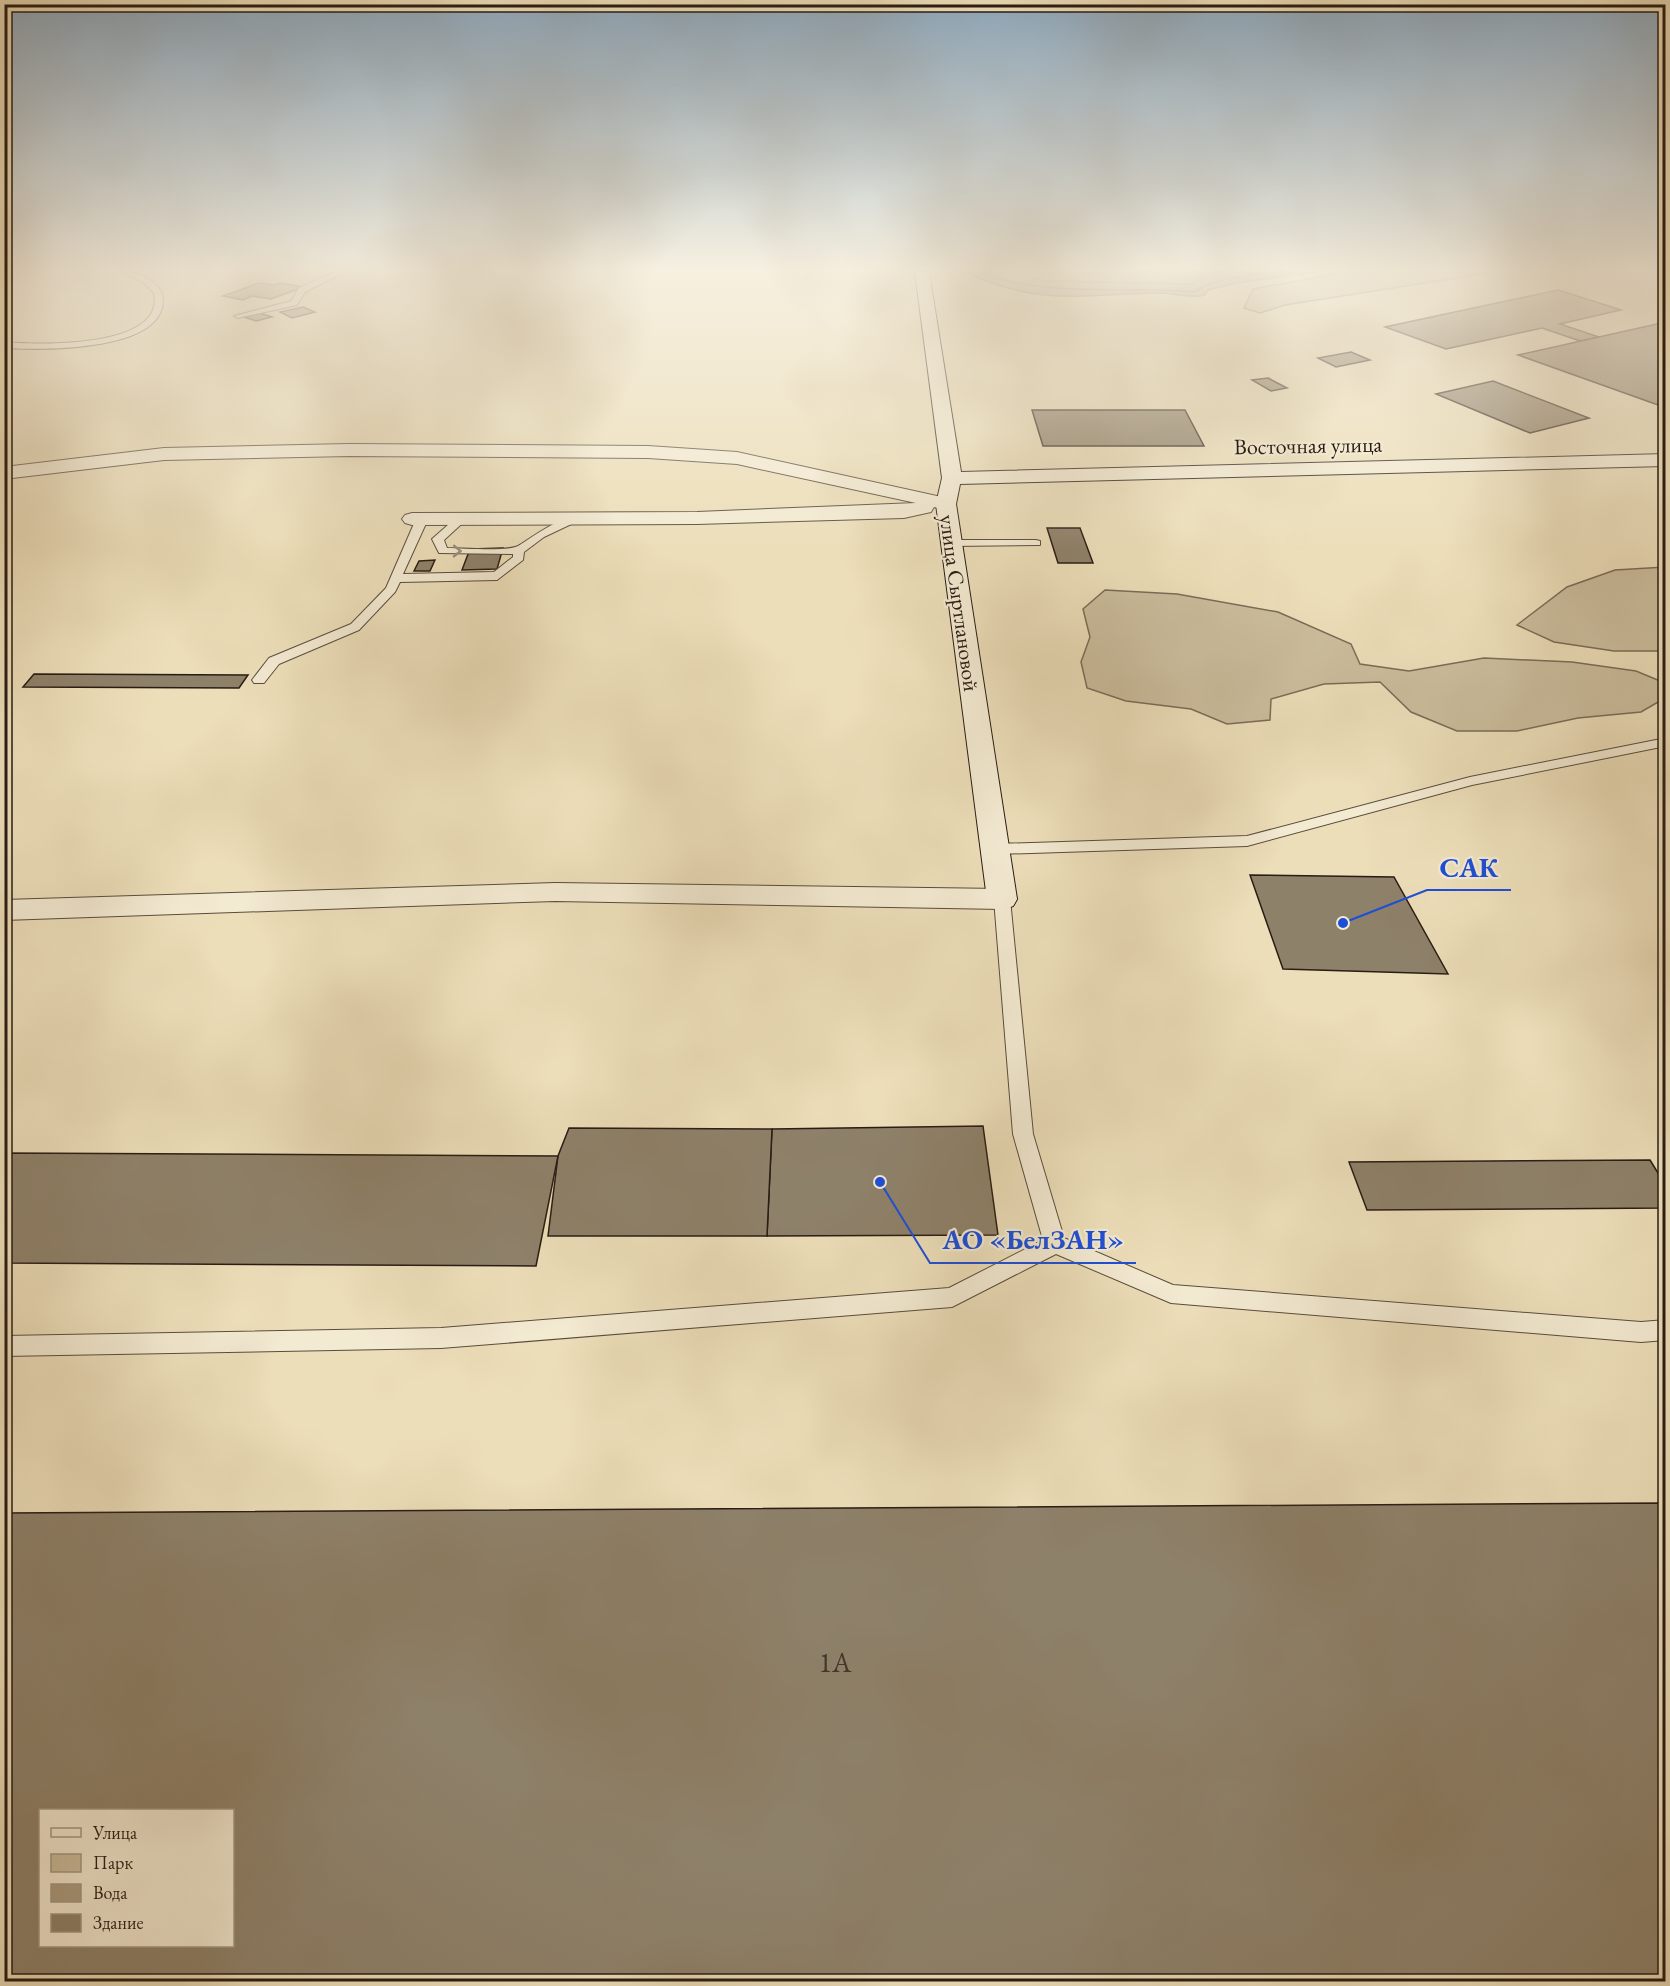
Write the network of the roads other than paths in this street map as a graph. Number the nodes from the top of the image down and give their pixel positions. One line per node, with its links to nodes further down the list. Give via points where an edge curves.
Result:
1 (935, 365): 4 (street, улица Сыртлановой)
2 (1665, 460): 4 (street, Восточная улица)
3 (4, 473): 5 (street, via 164,454 361,450 648,452 737,459)
4 (952, 478): 5 (street, улица Сыртлановой)
5 (946, 504): 8 (street, via 904,512); 9 (street, улица Сыртлановой)
6 (417, 519): 7 (street); 12 (lane)
7 (461, 519): 8 (street); 11 (lane, one-way to 11, via 438,539 442,551)
8 (578, 519): 11 (lane, via 540,535)
9 (951, 543): 10 (lane); 15 (street, улица Сыртлановой)
10 (1036, 543)
11 (518, 551): 12 (lane, via 519,558 497,576)
12 (396, 578): 13 (lane, via 391,589 355,627 274,661)
13 (259, 680)
14 (1665, 742): 15 (lane, via 1470,781 1246,841)
15 (997, 849): 16 (street, улица Сыртлановой)
16 (1002, 899): 17 (street, via 555,892); 18 (lane, via 1023,1134)
17 (4, 910)
18 (1055, 1244): 19 (lane, via 1171,1294 1641,1332); 20 (lane, via 952,1298 441,1338)
19 (1665, 1330)
20 (4, 1346)

